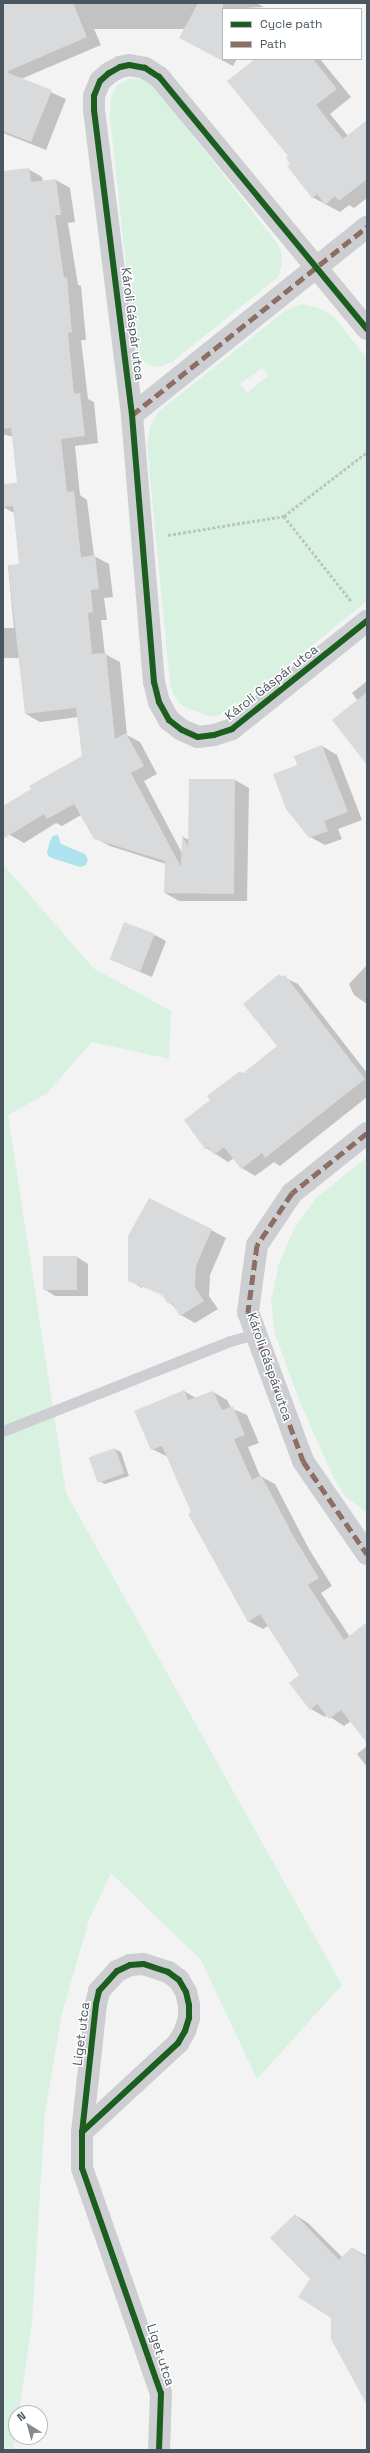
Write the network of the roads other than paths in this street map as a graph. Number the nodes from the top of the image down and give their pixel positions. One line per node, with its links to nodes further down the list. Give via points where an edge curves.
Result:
1 (367, 227): 2 (street, Károli Gáspár utca)
2 (317, 267): 3 (street, Károli Gáspár utca); 4 (street, Károli Gáspár utca); 4 (street, Károli Gáspár utca, via 159,77 145,68 130,65 109,73 100,81 94,96 94,110)
3 (367, 329)
4 (132, 415): 5 (street, Károli Gáspár utca, via 154,682 159,702 169,720 182,730 198,737 214,736 232,729)
5 (367, 622)
6 (367, 1133): 7 (street, Károli Gáspár utca, via 292,1193 257,1245 248,1312)
7 (256, 1334): 8 (lane, via 230,1341); 9 (street, Károli Gáspár utca, via 303,1461)
8 (3, 1431)
9 (367, 1554)
10 (82, 2132): 10 (street, Liget utca, via 178,2043 185,2031 189,2018 186,1992 179,1980 168,1972 143,1964 130,1966 117,1971 99,1991); 11 (street, Liget utca, via 82,2168 161,2394)
11 (159, 2450)

